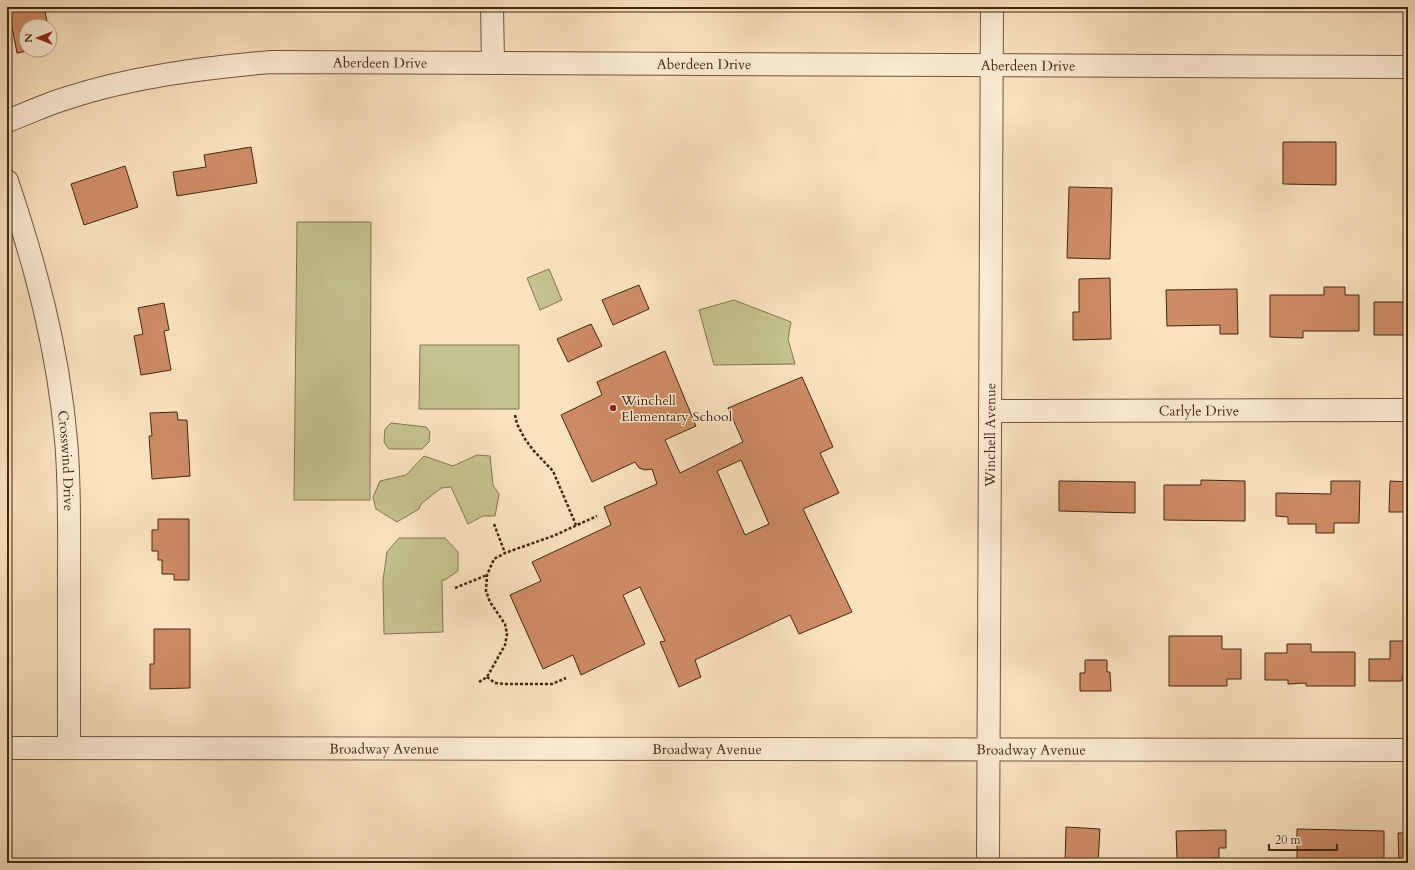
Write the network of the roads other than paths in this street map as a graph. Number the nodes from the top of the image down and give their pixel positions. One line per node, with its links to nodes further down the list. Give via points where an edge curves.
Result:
1 (492, 7): 3 (street)
2 (992, 7): 4 (street, Winchell Avenue)
3 (493, 63): 4 (street, Aberdeen Drive); 6 (street, Aberdeen Drive, via 271,62 238,65 110,87 65,99)
4 (991, 66): 5 (street, Aberdeen Drive); 9 (street, Winchell Avenue)
5 (1408, 68)
6 (7, 121)
7 (7, 181): 11 (street, Crosswind Drive, via 31,251 41,291 56,359 66,440 69,519)
8 (1408, 410): 9 (street, Carlyle Drive)
9 (990, 411): 12 (street, Winchell Avenue)
10 (7, 748): 11 (street, Broadway Avenue)
11 (69, 748): 12 (street, Broadway Avenue)
12 (989, 749): 13 (street, Broadway Avenue); 14 (street, Winchell Avenue)
13 (1408, 750)
14 (988, 863)

